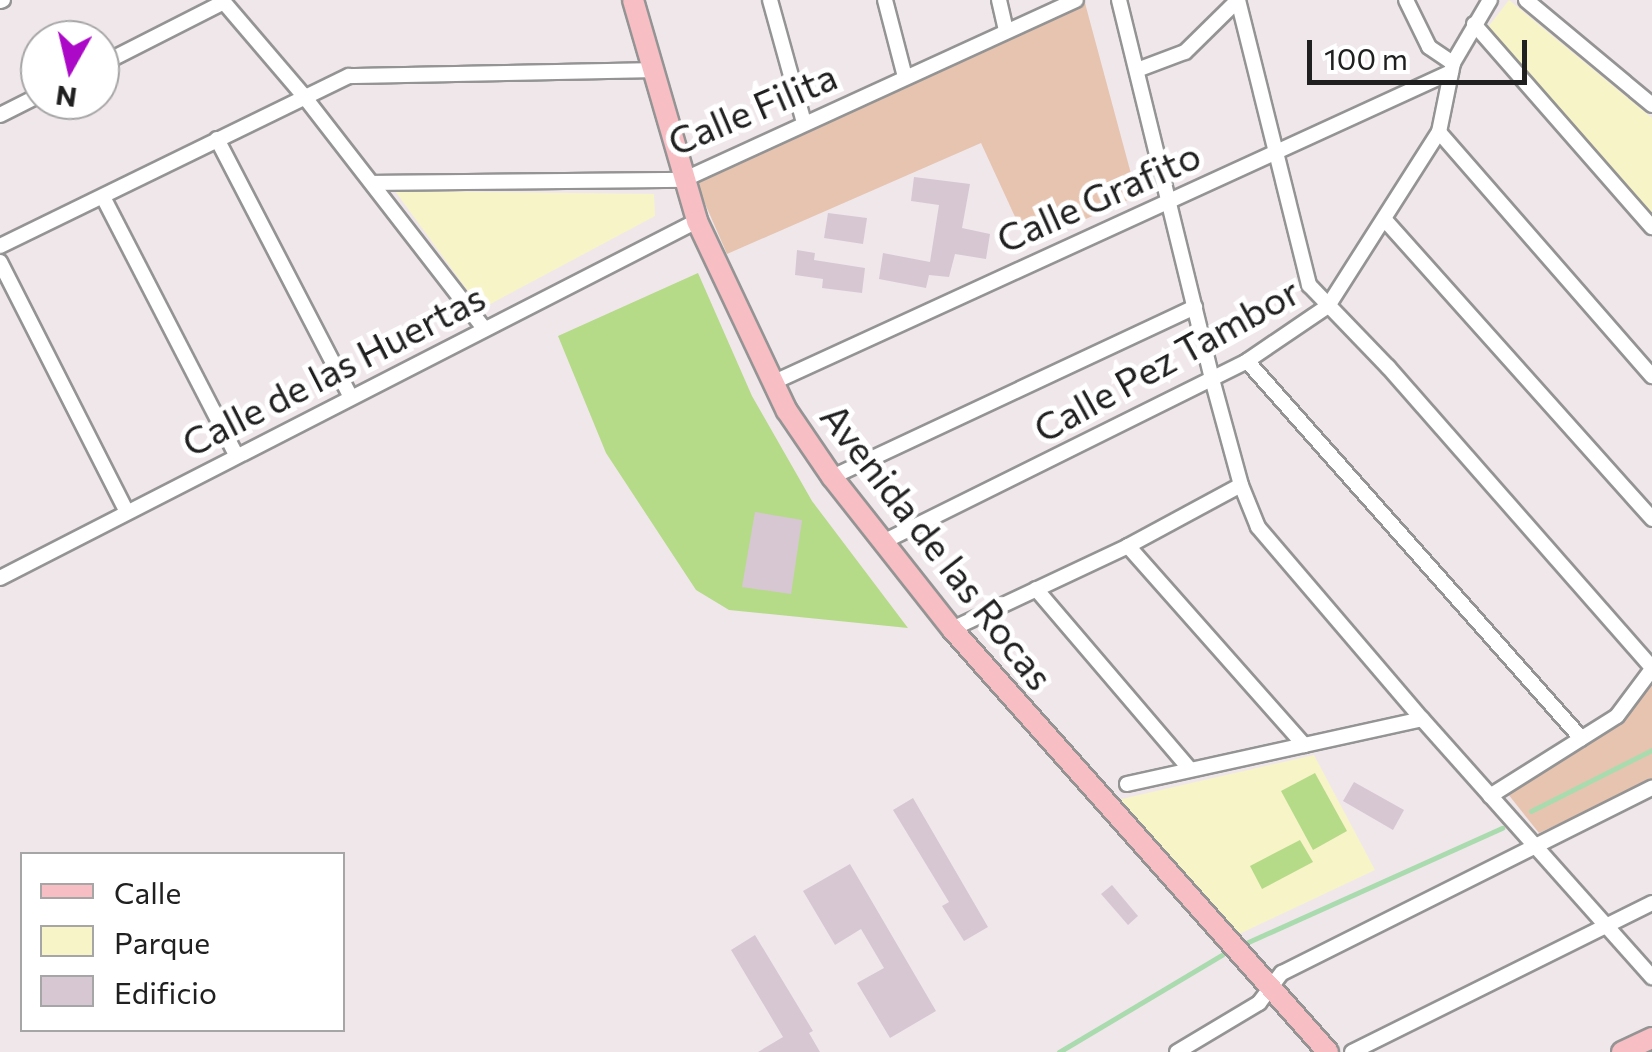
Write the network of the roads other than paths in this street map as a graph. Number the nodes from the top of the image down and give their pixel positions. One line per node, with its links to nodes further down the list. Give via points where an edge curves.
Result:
1 (634, 0): 16 (street, Avenida de las Rocas)
2 (770, 0): 21 (street)
3 (885, 0): 18 (street)
4 (999, 0): 13 (street)
5 (1076, 0): 13 (street, Calle Filita)
6 (1119, 0): 17 (street)
7 (1238, 0): 17 (street, via 1184,52); 24 (street)
8 (1406, 0): 15 (street, via 1429,47)
9 (1490, 0): 12 (street, Calle Pez Tambor)
10 (1526, 0): 20 (street)
11 (223, 1): 14 (street); 19 (street)
12 (1474, 24): 15 (street, Calle Pez Tambor); 31 (street)
13 (1006, 30): 18 (street, Calle Filita)
14 (120, 54)
15 (1452, 67): 22 (street, Calle Pez Tambor); 24 (street, Calle Grafito)
16 (651, 70): 19 (street, via 349,76); 25 (street, Avenida de las Rocas)
17 (1137, 70): 28 (street)
18 (905, 76): 21 (street, Calle Filita)
19 (303, 95): 23 (street); 26 (street)
20 (1652, 104)
21 (804, 123): 25 (street, Calle Filita)
22 (1439, 132): 30 (street, Calle Pez Tambor); 38 (street)
23 (217, 139): 27 (street); 41 (street)
24 (1274, 152): 28 (street, Calle Grafito); 34 (street, via 1310,285)
25 (683, 180): 26 (street, Calle Filita); 29 (street, Avenida de las Rocas)
26 (373, 183): 36 (street)
27 (103, 197): 32 (street); 42 (street)
28 (1170, 199): 35 (street); 40 (street, Calle Grafito)
29 (696, 220): 36 (street, Calle de las Huertas); 40 (street, Avenida de las Rocas)
30 (1385, 220): 34 (street, Calle Pez Tambor); 46 (street)
31 (1652, 227)
32 (0, 246)
33 (0, 262): 45 (street)
34 (1328, 306): 37 (street, Calle Pez Tambor); 52 (street)
35 (1195, 307): 39 (street); 43 (street)
36 (484, 328): 41 (street, Calle de las Huertas)
37 (1247, 360): 39 (street, Calle Pez Tambor); 54 (street)
38 (1652, 376)
39 (1212, 379): 44 (street); 47 (street, Calle Pez Tambor)
40 (772, 383): 43 (street, Avenida de las Rocas)
41 (350, 396): 42 (street, Calle de las Huertas)
42 (236, 456): 45 (street, Calle de las Huertas)
43 (832, 477): 47 (street, Avenida de las Rocas)
44 (1241, 485): 48 (street); 53 (street, via 1275,551)
45 (126, 512): 49 (street, Calle de las Huertas)
46 (1652, 519)
47 (883, 542): 51 (street, Avenida de las Rocas)
48 (1128, 546): 50 (street); 55 (street)
49 (1, 576)
50 (1036, 589): 51 (street); 56 (street)
51 (952, 629): 64 (street, Avenida de las Rocas)
52 (1652, 668): 54 (street, via 1617,716)
53 (1422, 720): 55 (street); 59 (street)
54 (1580, 738): 59 (street)
55 (1304, 745): 56 (street)
56 (1190, 769): 57 (street)
57 (1127, 784)
58 (1652, 788): 60 (street)
59 (1490, 796): 60 (street)
60 (1532, 844): 62 (street); 64 (street, via 1282,972)
61 (1652, 903): 62 (street)
62 (1606, 925): 63 (street); 68 (street)
63 (1652, 977)
64 (1270, 990): 66 (street); 67 (street, Avenida de las Rocas)
65 (1652, 1038): 69 (street)
66 (1177, 1052)
67 (1328, 1052)
68 (1352, 1052)
69 (1622, 1052)

